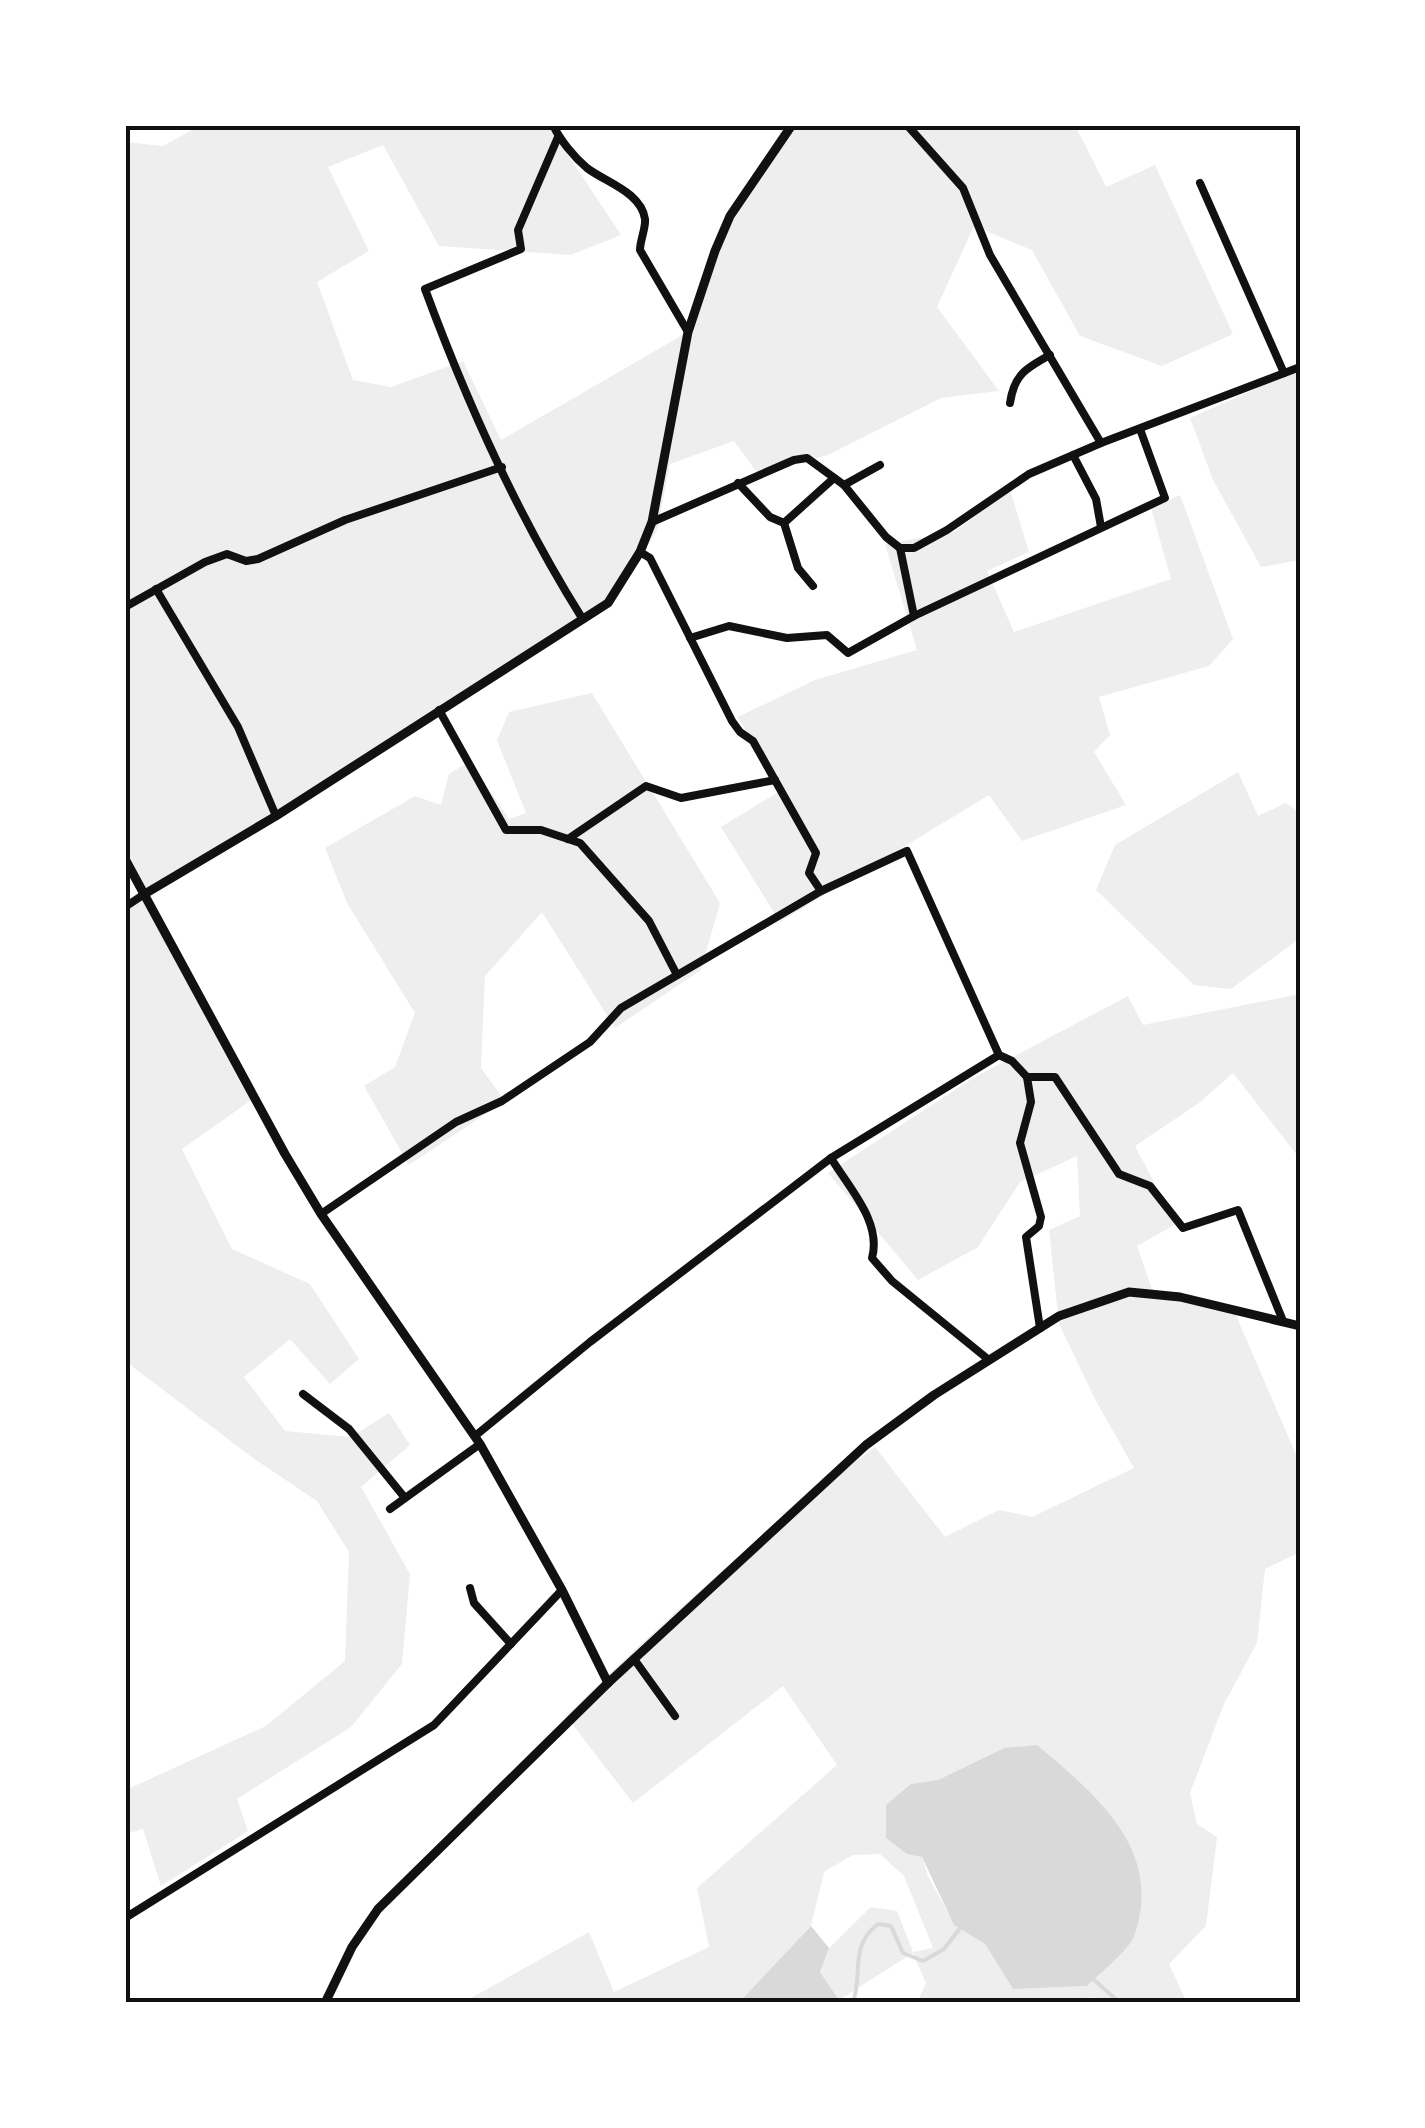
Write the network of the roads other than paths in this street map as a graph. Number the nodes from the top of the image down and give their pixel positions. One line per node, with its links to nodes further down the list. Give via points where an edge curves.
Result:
1 (553, 125): 4 (street)
2 (792, 125): 6 (street, via 730,216)
3 (907, 125): 7 (street, via 963,188 990,256)
4 (558, 137): 6 (street, via 642,212 640,250); 15 (street, via 518,230 521,249 425,289)
5 (1200, 183): 9 (street)
6 (688, 332): 19 (street)
7 (1050, 355): 10 (street, via 1024,369); 12 (street)
8 (1300, 367): 9 (street)
9 (1284, 373): 11 (street)
10 (1010, 403)
11 (1140, 429): 12 (street); 21 (street, via 1165,498)
12 (1101, 442): 13 (street)
13 (1074, 455): 21 (street, via 1096,498); 22 (street, via 1030,474 914,548)
14 (880, 465): 18 (street)
15 (502, 467): 25 (street, via 345,520 258,559 227,554); 28 (street, via 546,561)
16 (834, 478): 17 (street, via 807,458); 18 (street); 20 (street)
17 (738, 483): 19 (street); 20 (street)
18 (844, 486): 22 (street)
19 (652, 522): 23 (street)
20 (784, 523): 24 (street, via 798,568)
21 (1101, 527): 27 (street)
22 (900, 548): 27 (street)
23 (640, 552): 28 (street, via 608,603); 29 (street, via 650,558)
24 (813, 586)
25 (156, 589): 26 (street); 32 (street, via 238,727)
26 (125, 607)
27 (914, 616): 29 (street, via 848,653 826,635 787,638 729,626)
28 (582, 618): 30 (street)
29 (690, 638): 31 (street, via 732,721)
30 (438, 710): 32 (street); 33 (street, via 506,830 541,830)
31 (775, 780): 33 (street, via 681,798 646,786); 35 (street, via 816,853 809,873)
32 (276, 816): 36 (street)
33 (568, 839): 38 (street, via 580,843 648,921)
34 (125, 859): 36 (street)
35 (820, 891): 38 (street); 39 (street, via 907,851)
36 (143, 895): 37 (street); 42 (street)
37 (125, 906)
38 (677, 974): 42 (street, via 621,1008 590,1042 502,1101 456,1122)
39 (998, 1055): 40 (street); 41 (street)
40 (1027, 1077): 43 (street, via 1055,1076 1119,1174 1150,1186 1183,1228 1238,1210); 45 (street, via 1031,1102 1020,1143 1041,1217 1026,1238)
41 (831, 1158): 46 (street, via 872,1224 872,1258); 48 (street, via 590,1342)
42 (322, 1214): 48 (street)
43 (1284, 1321): 44 (street); 45 (street, via 1129,1292)
44 (1300, 1326)
45 (1040, 1328): 46 (street)
46 (989, 1360): 54 (street, via 866,1445)
47 (303, 1394): 49 (street, via 348,1429)
48 (478, 1440): 49 (street); 52 (street)
49 (405, 1498): 50 (street)
50 (390, 1508)
51 (470, 1588): 53 (street, via 474,1602)
52 (562, 1590): 53 (street); 55 (street)
53 (511, 1644): 57 (street, via 434,1726)
54 (634, 1659): 55 (street); 56 (street)
55 (608, 1682): 58 (street, via 378,1908)
56 (675, 1716)
57 (125, 1918)
58 (326, 2003)

